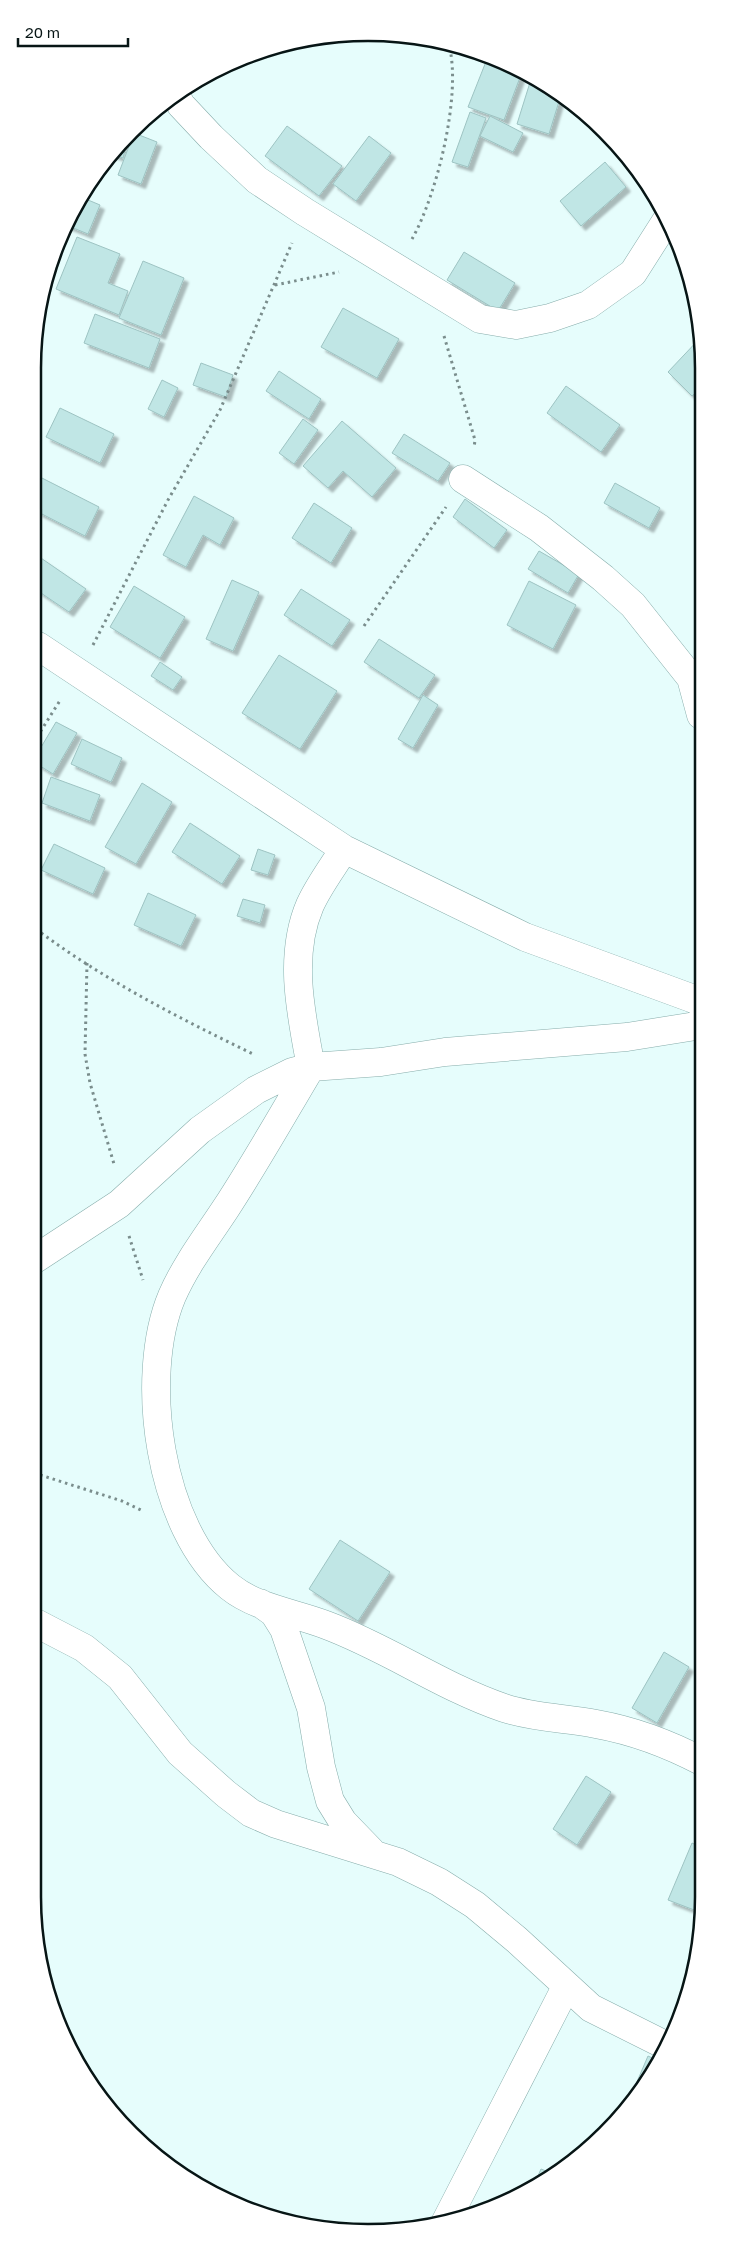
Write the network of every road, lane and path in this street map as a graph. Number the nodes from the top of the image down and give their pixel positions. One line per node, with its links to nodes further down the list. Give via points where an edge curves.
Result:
1 (451, 52): 5 (path, via 454,62 451,100 442,160 424,217)
2 (179, 101): 3 (street, via 257,180)
3 (305, 212): 5 (street); 7 (path)
4 (663, 226): 5 (street, via 633,272 588,305 516,325 480,319)
5 (396, 267)
6 (341, 272): 7 (path)
7 (274, 285): 10 (path, via 220,410 168,500)
8 (464, 478): 11 (street, via 539,528 633,605 691,678)
9 (41, 648): 10 (street)
10 (78, 673): 12 (path); 13 (street)
11 (695, 693)
12 (41, 731)
13 (344, 849): 16 (street, via 525,937); 18 (street, via 311,903 300,931)
14 (41, 932): 15 (path)
15 (87, 963): 18 (path, via 162,1010); 19 (path, via 85,1054 90,1084 114,1158)
16 (695, 999)
17 (695, 1026): 18 (street, via 627,1037 445,1052)
18 (302, 1070): 19 (street, via 256,1090 200,1130); 21 (street, via 227,1206 189,1264 172,1298)
19 (120, 1204): 20 (street); 21 (path)
20 (41, 1255)
21 (162, 1332): 24 (street, via 156,1384 160,1428 180,1516 193,1544 217,1575 232,1589)
22 (41, 1475): 23 (path, via 122,1501)
23 (148, 1514)
24 (259, 1602): 26 (street, via 326,1624 487,1702 514,1711 625,1730 668,1744); 27 (street, via 274,1613 284,1629 311,1708 330,1800 343,1822)
25 (41, 1626): 27 (street, via 84,1648 120,1678 180,1753 251,1812 276,1824)
26 (695, 1758)
27 (372, 1852): 28 (street, via 431,1878 475,1905)
28 (566, 1987): 29 (street, via 591,2008); 30 (street)
29 (661, 2043)
30 (450, 2214)

